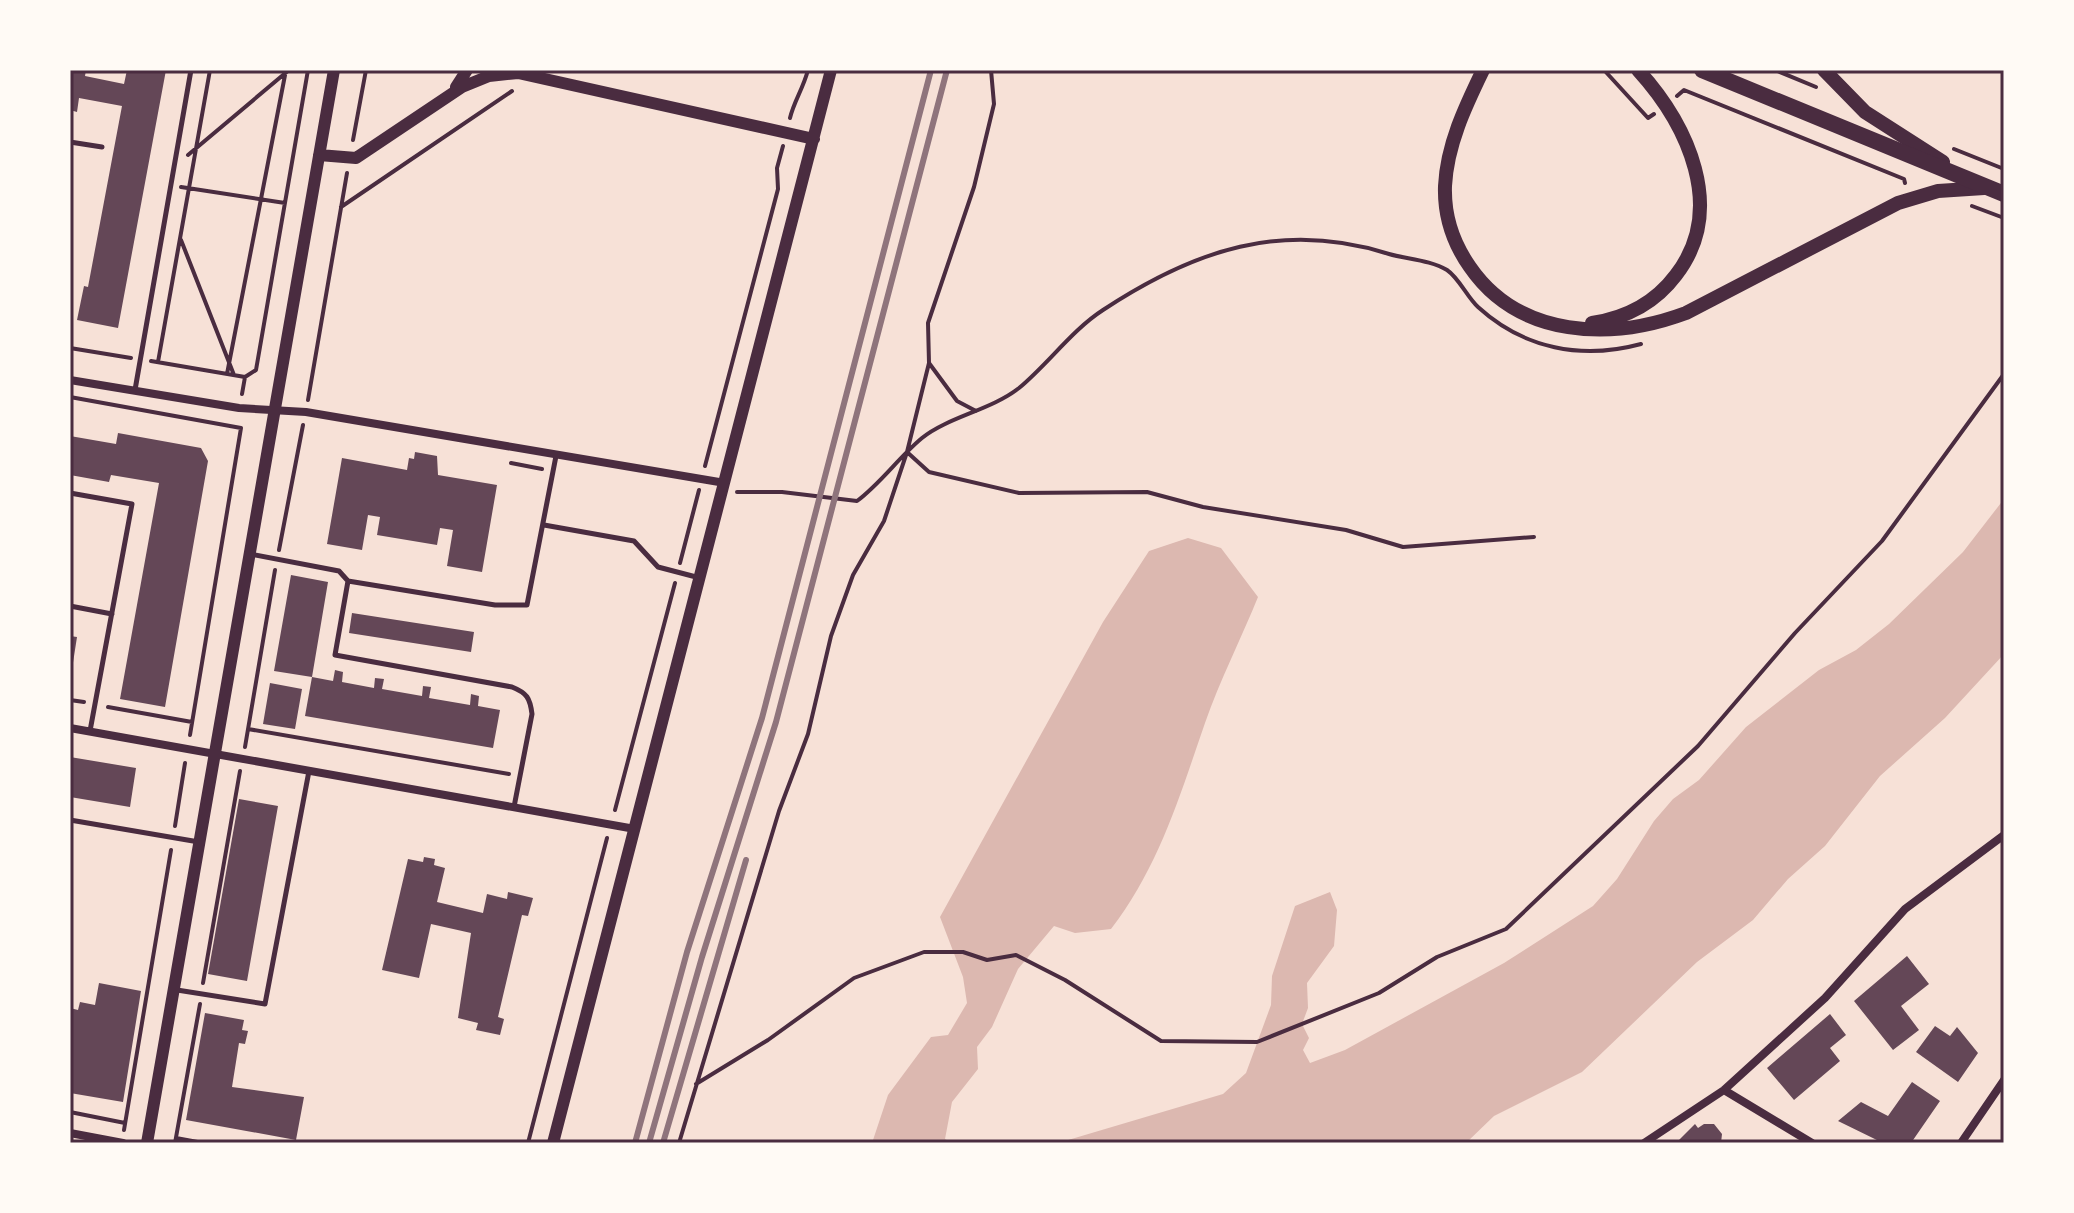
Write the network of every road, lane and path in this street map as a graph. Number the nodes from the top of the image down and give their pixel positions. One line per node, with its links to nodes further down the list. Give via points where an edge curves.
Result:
1 (191, 70): 27 (lane)
2 (210, 70): 24 (path)
3 (308, 70): 34 (path)
4 (334, 70): 25 (street)
5 (366, 70): 26 (path)
6 (467, 70): 18 (street)
7 (519, 70): 17 (street)
8 (808, 70): 20 (path)
9 (831, 70): 21 (street)
10 (991, 70): 44 (path, via 994,104 974,187 928,323)
11 (1483, 70): 39 (main road, via 1451,151 1446,211 1473,272 1509,307)
12 (1604, 70): 19 (path, via 1648,118)
13 (1638, 70): 19 (main road)
14 (1702, 70): 30 (main road)
15 (1824, 70): 30 (main road, via 1887,129)
16 (287, 71): 24 (path); 32 (path)
17 (534, 75): 18 (street, via 489,76); 20 (street); 36 (path)
18 (448, 95): 26 (street)
19 (1665, 105): 31 (path, via 1684,90 1904,179); 39 (main road, via 1685,141 1701,191 1700,229 1684,265 1648,303 1629,314 1588,323)
20 (786, 133): 21 (street); 59 (path, via 778,189)
21 (814, 139): 60 (street)
22 (70, 142): 23 (lane)
23 (102, 147)
24 (196, 148): 27 (path); 29 (path)
25 (319, 155): 26 (street); 52 (street)
26 (349, 159): 36 (path)
27 (174, 166): 28 (lane)
28 (171, 186): 29 (path); 33 (lane)
29 (189, 188): 32 (path); 38 (path)
30 (2002, 193): 31 (main road, via 1948,189)
31 (1911, 198): 39 (main road, via 1658,324 1597,330)
32 (261, 199): 34 (path); 45 (path)
33 (167, 203): 38 (path); 42 (lane)
34 (285, 203): 48 (path, via 256,370 245,377)
35 (1966, 205): 37 (path)
36 (341, 207): 54 (path)
37 (2004, 218)
38 (180, 237): 43 (path); 45 (path)
39 (1531, 318)
40 (1643, 344): 53 (path, via 1600,352 1553,350 1504,326 1448,271 1352,244 1275,238 1224,249 1102,311 1016,390)
41 (70, 348): 42 (path)
42 (140, 359): 43 (path); 50 (lane)
43 (158, 362): 46 (path)
44 (929, 363): 53 (path, via 957,401); 55 (path)
45 (229, 364): 46 (path); 48 (path)
46 (227, 374): 48 (path)
47 (2004, 374): 94 (path, via 1882,541 1698,746 1506,929 1437,957 1379,993 1257,1042 1161,1041 1016,955 987,960 963,952 924,952 854,978)
48 (234, 375)
49 (70, 380): 50 (street)
50 (135, 390): 52 (street)
51 (70, 397): 75 (path, via 241,428)
52 (275, 410): 54 (street); 66 (street)
53 (978, 411): 55 (path, via 924,435)
54 (306, 412): 56 (street); 67 (path)
55 (907, 452): 60 (path, via 857,501); 65 (path, via 929,472 1019,493 1147,492 1203,507 1346,530 1403,547); 94 (path, via 884,521 853,575 831,636 808,734 779,811)
56 (556, 456): 58 (lane); 59 (street)
57 (507, 463): 58 (path)
58 (554, 471): 64 (lane)
59 (702, 479): 60 (street); 63 (path)
60 (724, 487): 69 (street)
61 (70, 493): 72 (lane, via 132,504)
62 (691, 494): 63 (path)
63 (696, 504): 68 (path)
64 (544, 525): 68 (lane, via 634,541 658,567); 70 (lane, via 527,605 495,605)
65 (1534, 537)
66 (250, 554): 67 (lane); 80 (street)
67 (277, 559): 70 (lane, via 339,571); 77 (path)
68 (678, 572): 69 (lane); 86 (path)
69 (700, 578): 87 (street)
70 (348, 581): 83 (lane, via 335,655 524,692 532,714)
71 (70, 606): 72 (lane)
72 (112, 614): 74 (lane)
73 (70, 700): 74 (path)
74 (95, 704): 75 (path); 78 (lane)
75 (192, 722): 79 (path)
76 (70, 728): 78 (street)
77 (248, 729): 81 (path); 83 (path)
78 (90, 732): 79 (street)
79 (188, 749): 80 (street); 89 (path)
80 (215, 753): 81 (street); 90 (street)
81 (243, 759): 82 (street); 92 (path)
82 (309, 771): 84 (street); 92 (lane, via 265,1004)
83 (520, 776): 84 (lane)
84 (514, 807): 86 (street)
85 (70, 820): 89 (lane)
86 (611, 824): 87 (street); 103 (path)
87 (635, 829): 104 (street)
88 (2004, 835): 95 (street, via 1905,909 1825,998)
89 (173, 838): 90 (lane); 97 (path)
90 (200, 843): 91 (street)
91 (174, 989): 92 (lane); 101 (street)
92 (201, 994): 99 (path)
93 (2004, 1080): 108 (street)
94 (696, 1084): 105 (path)
95 (1724, 1090): 106 (street); 107 (street)
96 (70, 1112): 97 (path)
97 (125, 1123): 100 (path)
98 (70, 1133): 100 (street)
99 (176, 1140): 102 (path)
100 (122, 1143)
101 (147, 1143)
102 (203, 1143)
103 (528, 1143)
104 (553, 1143)
105 (679, 1143)
106 (1644, 1143)
107 (1812, 1143)
108 (1961, 1143)

